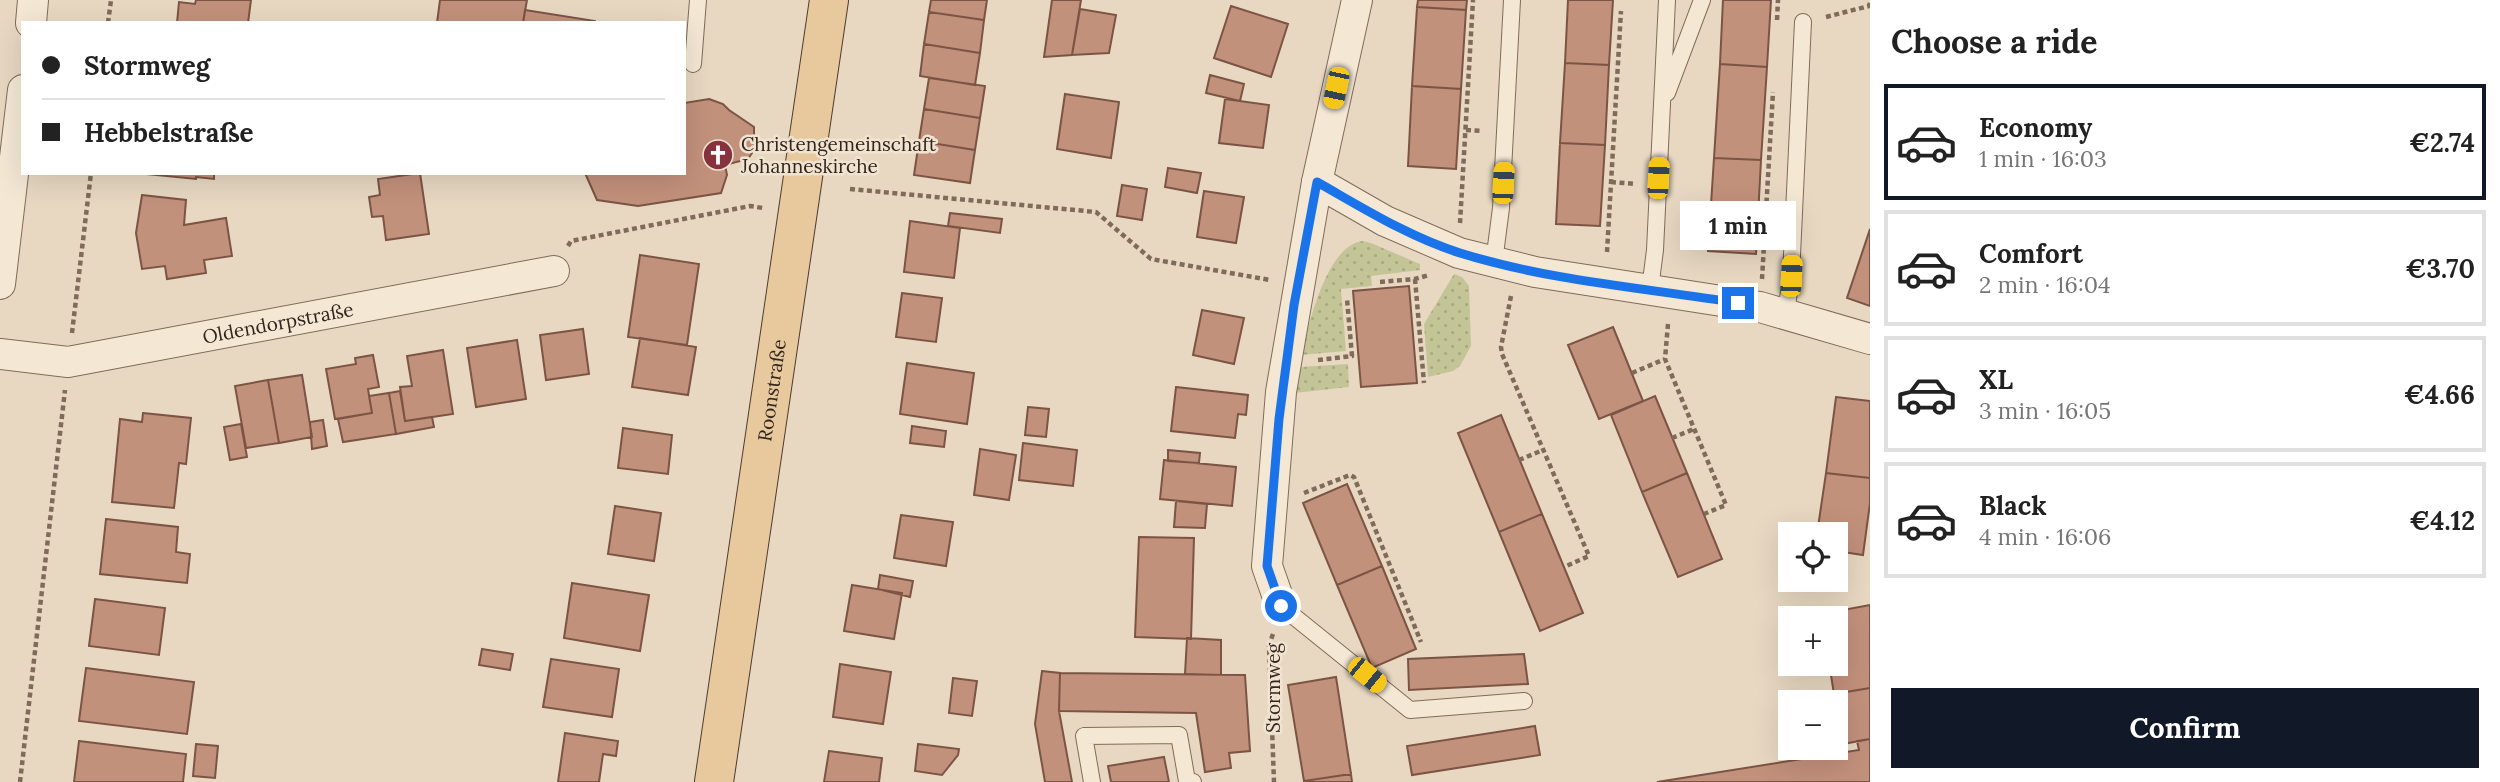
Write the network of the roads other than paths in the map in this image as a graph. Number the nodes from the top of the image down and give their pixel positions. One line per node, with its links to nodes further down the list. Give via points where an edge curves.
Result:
1 (33, 0): 8 (street)
2 (698, 0): 10 (lane)
3 (829, 0): 23 (main road, Roonstraße)
4 (1357, 0): 13 (street)
5 (1512, 0): 14 (lane, via 1502,208)
6 (1667, 0): 12 (lane)
7 (1702, 0): 12 (lane)
8 (31, 21)
9 (1803, 22): 18 (lane, via 1791,276)
10 (693, 64)
11 (21, 107): 16 (street)
12 (1661, 108): 17 (lane, via 1655,250)
13 (1317, 182): 14 (street, via 1385,221 1458,253); 21 (street, via 1286,363 1272,499 1267,566)
14 (1505, 264): 17 (street)
15 (554, 271): 20 (street, Oldendorpstraße, via 68,362)
16 (0, 284)
17 (1661, 291): 18 (street)
18 (1773, 310): 19 (street)
19 (1870, 339)
20 (0, 354)
21 (1281, 606): 22 (lane, via 1410,709)
22 (1524, 701)
23 (714, 782)
24 (1092, 782): 25 (lane, via 1084,736 1179,735 1187,781)
25 (1194, 782)

